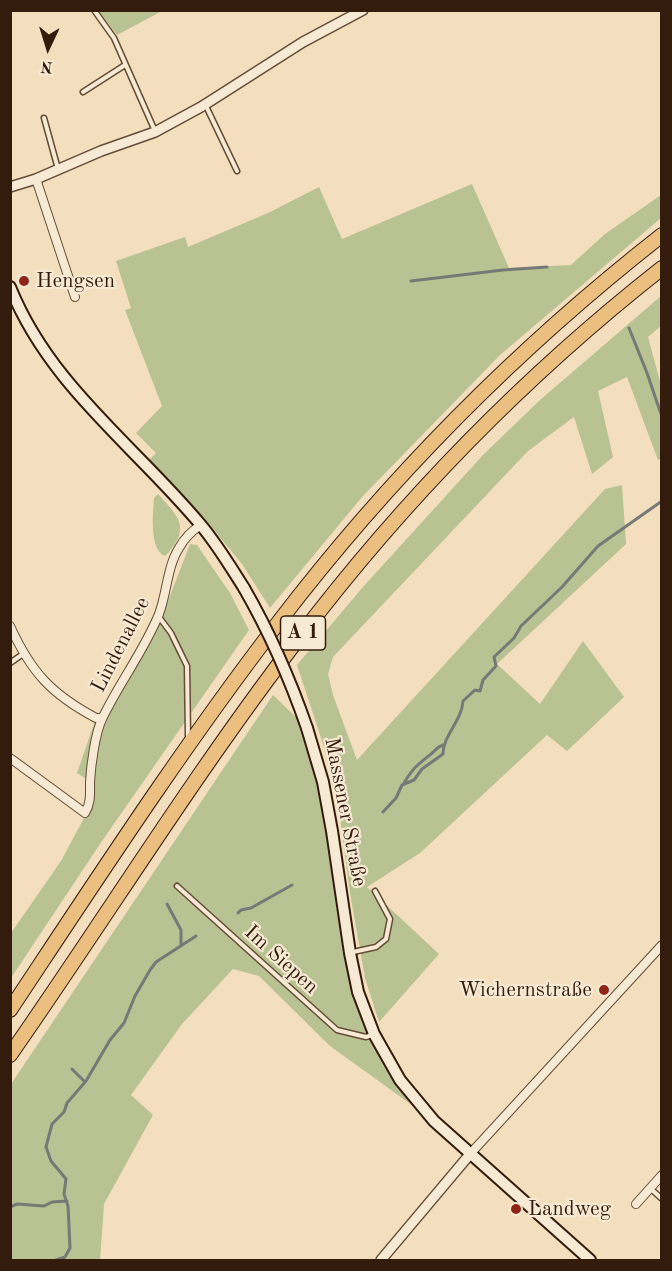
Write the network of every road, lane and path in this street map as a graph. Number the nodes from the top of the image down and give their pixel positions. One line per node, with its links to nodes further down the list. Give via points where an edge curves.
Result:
1 (94, 10): 3 (lane, via 114,38)
2 (363, 10): 5 (street, via 303,42)
3 (125, 65): 4 (lane); 7 (lane)
4 (83, 92)
5 (205, 104): 7 (street); 9 (lane)
6 (44, 118): 8 (lane)
7 (155, 132): 8 (street)
8 (59, 170): 10 (street)
9 (237, 171)
10 (36, 179): 11 (street); 15 (street)
11 (10, 187)
12 (662, 235): 22 (highway, A 1, via 532,346 425,452 279,621)
13 (662, 268): 30 (highway, A 1, via 597,321 505,407 372,548 208,761)
14 (10, 287): 16 (main road, Massener Straße, via 30,330 62,375)
15 (75, 297)
16 (201, 525): 17 (street, Lindenallee, via 179,547); 27 (main road, Massener Straße, bridge, via 244,588 290,678 323,782)
17 (158, 616): 21 (street, Lindenallee); 22 (lane, via 187,666)
18 (10, 626): 19 (street)
19 (23, 654): 20 (lane); 21 (street, via 59,696)
20 (10, 663)
21 (102, 718): 23 (street, Lindenallee, via 90,781 90,805 85,813)
22 (188, 744): 28 (highway, A 1)
23 (10, 758)
24 (177, 886): 29 (lane, Im Siepen, via 337,1030 366,1037)
25 (375, 891): 27 (lane, via 390,919 386,939 376,947)
26 (662, 945): 31 (street)
27 (350, 953): 29 (main road, Massener Straße, via 358,992)
28 (10, 1010)
29 (374, 1034): 31 (main road, Massener Straße, via 400,1080 434,1121)
30 (10, 1055)
31 (471, 1153): 36 (street); 37 (main road, Massener Straße)
32 (662, 1175): 33 (street)
33 (650, 1188): 34 (lane); 35 (street)
34 (662, 1199)
35 (636, 1204)
36 (381, 1260)
37 (590, 1260)

